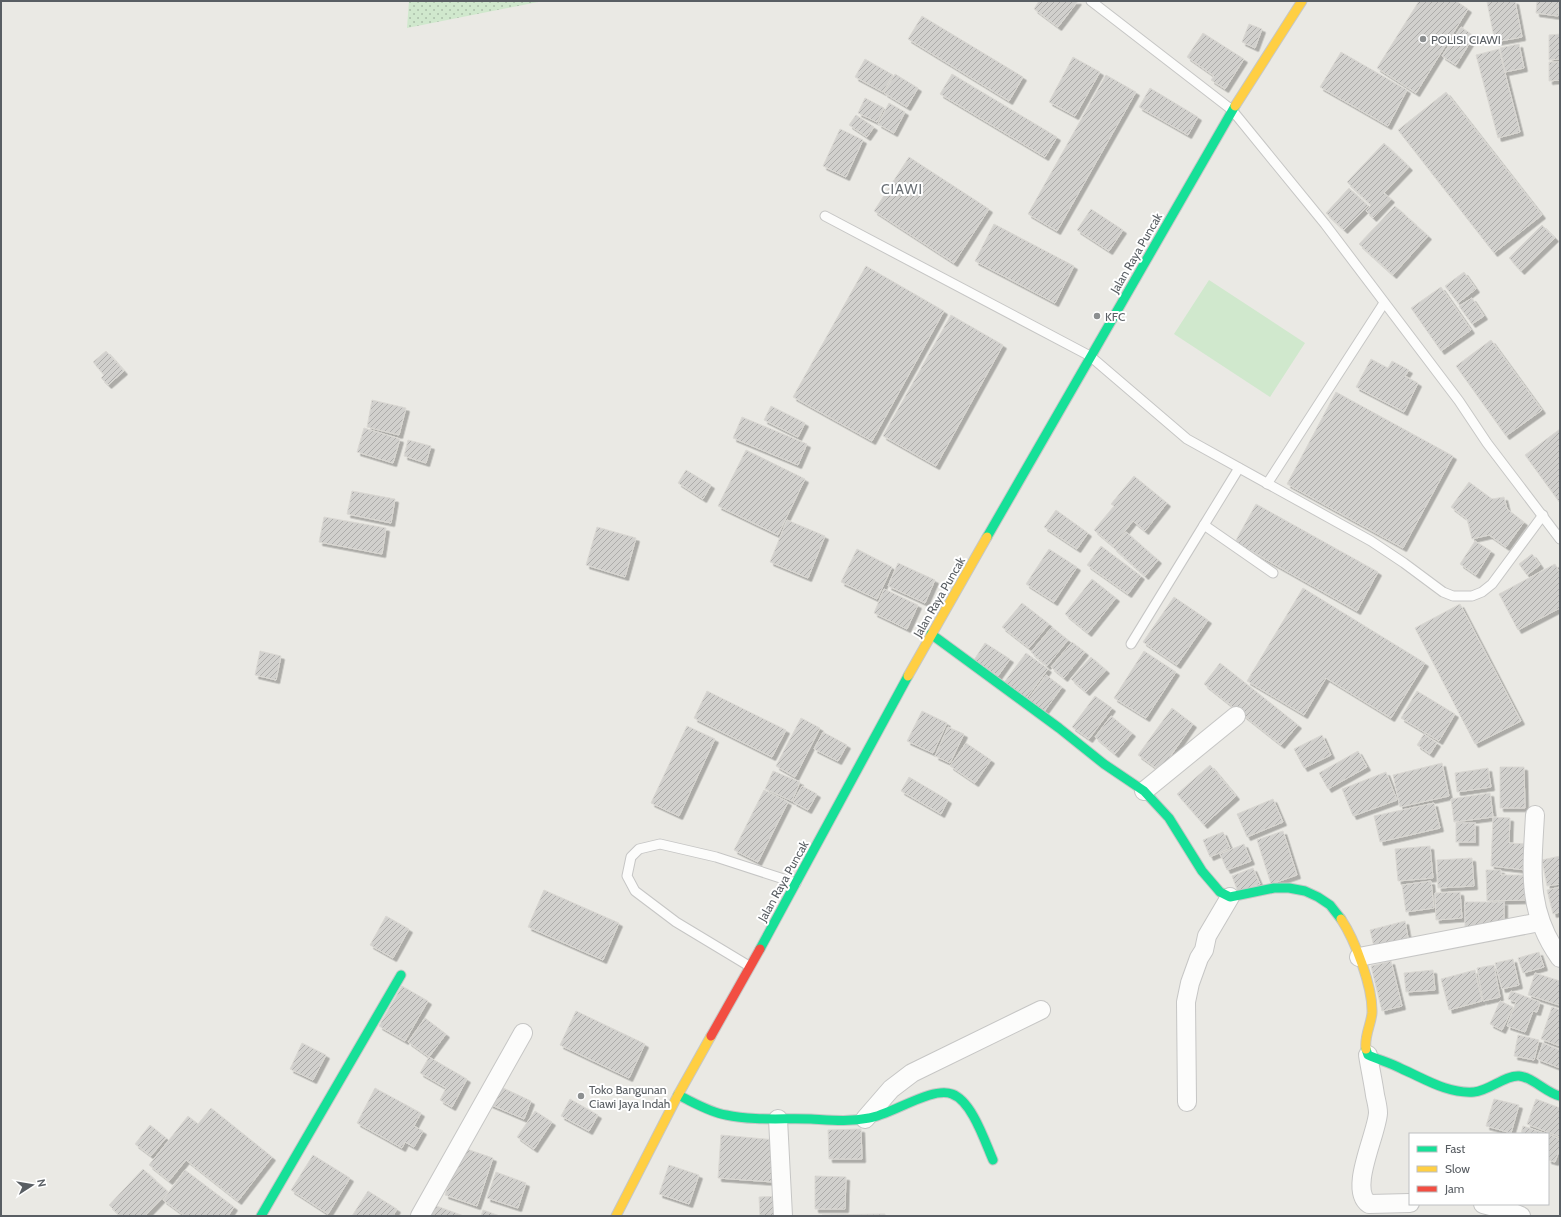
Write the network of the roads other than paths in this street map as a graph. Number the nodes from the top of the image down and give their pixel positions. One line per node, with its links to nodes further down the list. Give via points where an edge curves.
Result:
1 (1091, 1): 3 (lane)
2 (1302, 1): 3 (main road, Jalan Raya Puncak)
3 (1232, 110): 5 (lane, via 1321,219); 6 (main road, Jalan Raya Puncak)
4 (824, 216): 6 (lane)
5 (1384, 303): 8 (lane); 9 (lane)
6 (1090, 356): 7 (lane, via 1187,439); 13 (main road, Jalan Raya Puncak)
7 (1239, 468): 8 (lane); 10 (lane)
8 (1268, 484): 9 (lane, via 1371,541 1452,596 1472,596 1492,584)
9 (1543, 515): 11 (lane)
10 (1204, 525): 12 (lane); 14 (lane)
11 (1560, 539)
12 (1273, 573)
13 (931, 634): 16 (main road); 18 (main road, Jalan Raya Puncak)
14 (1131, 644)
15 (1236, 716): 16 (street)
16 (1144, 792): 19 (main road, via 1169,818 1202,871 1220,892)
17 (1535, 815): 20 (street, via 1533,889)
18 (796, 883): 23 (main road, Jalan Raya Puncak); 23 (lane, via 716,857 660,844 639,849 631,857 627,876 635,891 676,922)
19 (1230, 897): 21 (main road, via 1277,887 1314,893 1339,915 1346,925); 30 (street, via 1207,936 1186,1002)
20 (1540, 922): 21 (street); 22 (street)
21 (1359, 957): 27 (main road, via 1371,1003 1372,1014 1365,1046)
22 (1560, 958)
23 (749, 966): 29 (main road, Jalan Raya Puncak)
24 (401, 975): 36 (main road)
25 (1041, 1010): 32 (street, via 912,1073 891,1089)
26 (523, 1033): 37 (street)
27 (1368, 1055): 28 (main road, via 1448,1090 1480,1091 1516,1076 1523,1076); 34 (street, via 1378,1113 1361,1185 1362,1197 1369,1204)
28 (1558, 1093)
29 (678, 1095): 31 (main road, via 724,1114); 38 (main road, Jalan Raya Puncak)
30 (1187, 1102)
31 (778, 1119): 32 (main road); 39 (street)
32 (865, 1120): 33 (main road, via 932,1095 952,1093 967,1106)
33 (992, 1160)
34 (1409, 1203)
35 (1487, 1205): 40 (street)
36 (261, 1216)
37 (420, 1216)
38 (616, 1216)
39 (783, 1216)
40 (1521, 1216)

